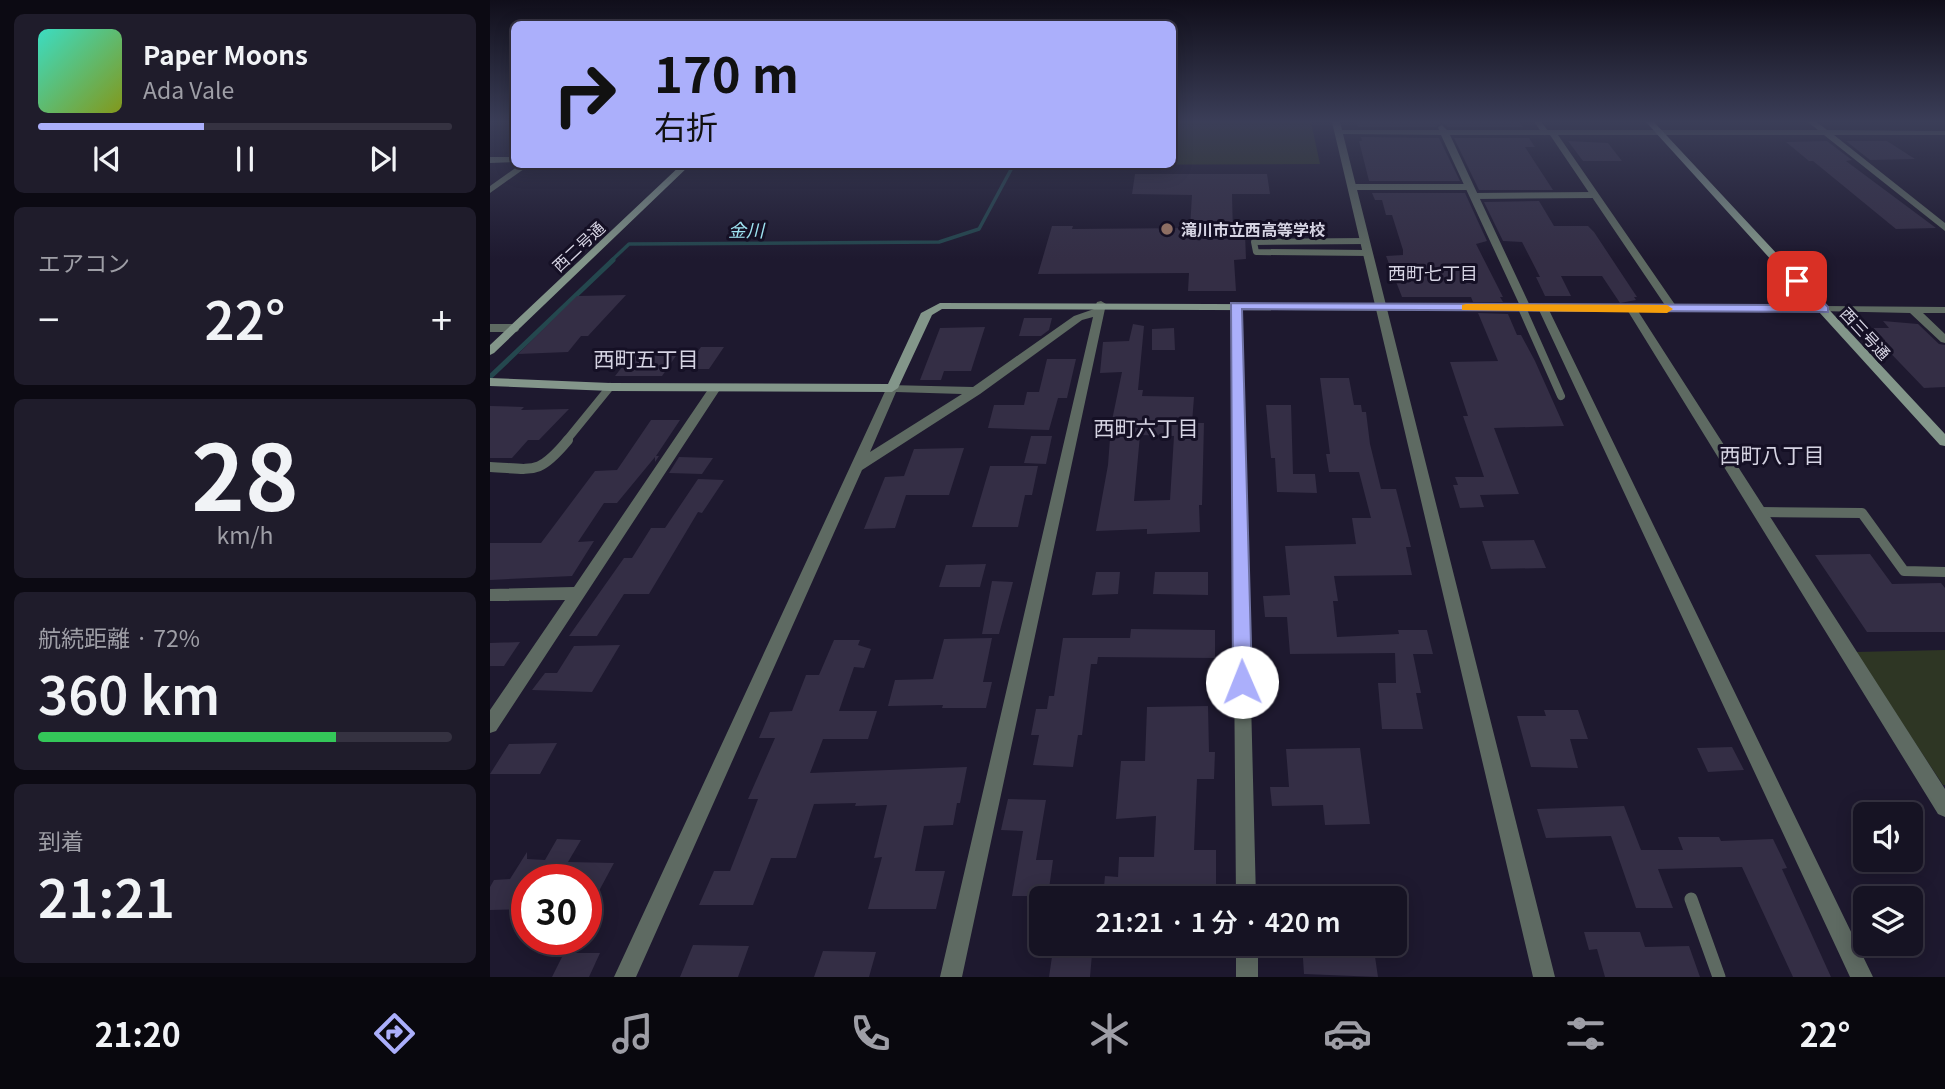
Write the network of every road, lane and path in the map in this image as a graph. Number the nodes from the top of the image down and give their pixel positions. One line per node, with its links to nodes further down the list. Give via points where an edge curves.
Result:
1 (521, 168): 9 (street)
2 (683, 168): 25 (street, 西二号通)
3 (1347, 168): 8 (street)
4 (1461, 168): 10 (street)
5 (1575, 168): 11 (street)
6 (1692, 168): 21 (street, 西三号通)
7 (1869, 168): 12 (street)
8 (1352, 187): 10 (lane); 13 (street)
9 (490, 190)
10 (1472, 191): 11 (lane); 18 (street)
11 (1595, 195): 20 (street)
12 (1945, 228)
13 (1366, 241): 14 (street); 14 (lane, via 1254,242 1256,252)
14 (1369, 253): 16 (street)
15 (1236, 306): 16 (street); 17 (street); 43 (street)
16 (1381, 307): 18 (street); 49 (street)
17 (1099, 308): 31 (street, via 940,306 927,313); 32 (street); 47 (street)
18 (1530, 308): 19 (street); 33 (lane); 51 (street)
19 (1631, 308): 20 (street); 37 (street)
20 (1673, 309): 21 (street)
21 (1823, 309): 22 (street); 34 (street, 西三号通)
22 (1913, 310): 23 (street); 26 (street)
23 (1945, 310)
24 (490, 328): 25 (lane)
25 (514, 328): 27 (street, 西二号通)
26 (1945, 340)
27 (490, 351)
28 (490, 382): 29 (street)
29 (610, 387): 30 (street); 35 (lane, via 549,463 533,469)
30 (715, 388): 31 (street); 39 (street)
31 (892, 388): 32 (street); 36 (street)
32 (976, 391): 36 (street)
33 (1561, 396)
34 (1945, 442)
35 (490, 467)
36 (854, 469): 46 (street)
37 (1759, 512): 38 (lane, via 1862,513 1903,571); 42 (street)
38 (1945, 572)
39 (580, 593): 40 (street); 41 (street)
40 (490, 595)
41 (490, 726)
42 (1945, 807)
43 (1246, 886)
44 (1691, 899): 50 (lane)
45 (1247, 956): 48 (street)
46 (625, 977)
47 (951, 977)
48 (1247, 977)
49 (1544, 977)
50 (1719, 977)
51 (1862, 977)

